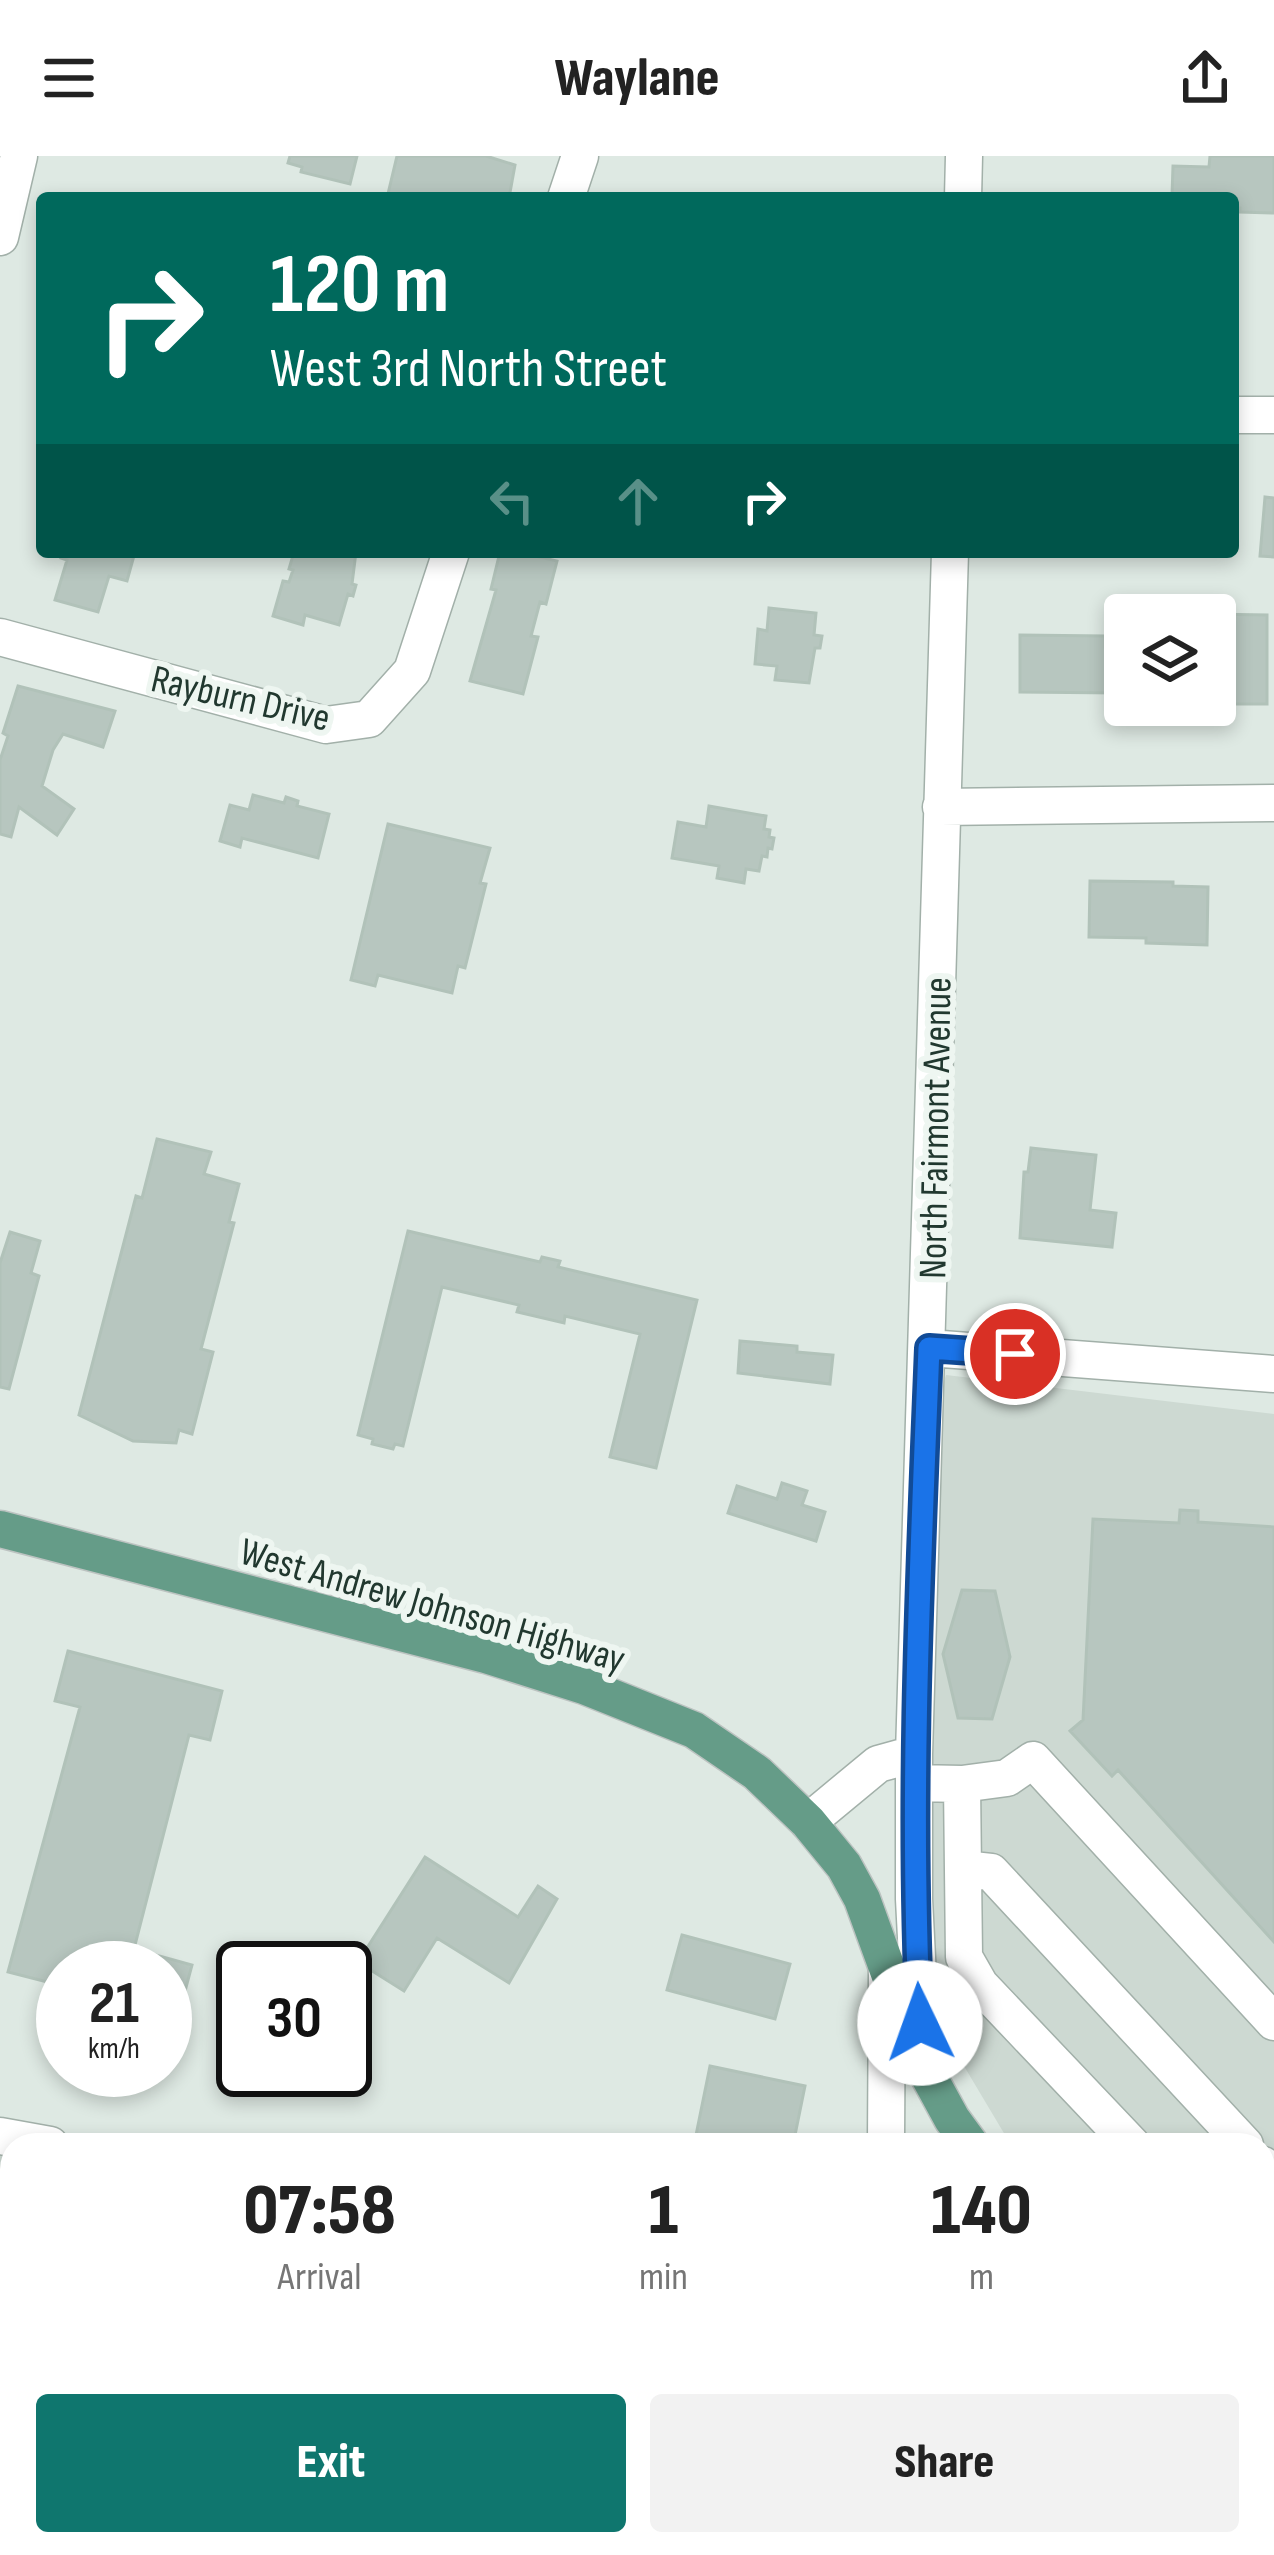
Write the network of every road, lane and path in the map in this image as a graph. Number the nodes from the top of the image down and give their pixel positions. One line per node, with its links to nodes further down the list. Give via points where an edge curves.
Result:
1 (19, 156): 6 (street)
2 (580, 156): 4 (street)
3 (964, 156): 5 (street)
4 (568, 192)
5 (963, 192)
6 (0, 237)
7 (1239, 415): 8 (street)
8 (1274, 415)
9 (449, 558): 11 (street, Rayburn Drive, via 412,671 369,719 326,725)
10 (950, 558): 13 (street, North Fairmont Avenue)
11 (0, 637)
12 (1274, 803): 13 (street)
13 (941, 807): 14 (street, North Fairmont Avenue)
14 (929, 1348): 15 (street); 17 (street, North Fairmont Avenue)
15 (1274, 1374)
16 (0, 1529): 19 (main road, West Andrew Johnson Highway, via 584,1686 694,1730 757,1773)
17 (914, 1768): 18 (street); 19 (street, via 878,1764); 23 (street, North Fairmont Avenue)
18 (962, 1784): 20 (street); 22 (street, via 1007,1778 1033,1760)
19 (808, 1822): 21 (main road, West Andrew Johnson Highway, via 844,1866)
20 (963, 1868): 26 (street, via 964,1957 980,1985); 27 (street, via 991,1872)
21 (887, 1966): 23 (main road, West Andrew Johnson Highway); 24 (street)
22 (1274, 2022)
23 (922, 2064): 25 (main road, West Andrew Johnson Highway)
24 (886, 2133)
25 (964, 2133)
26 (1121, 2133)
27 (1234, 2133)

